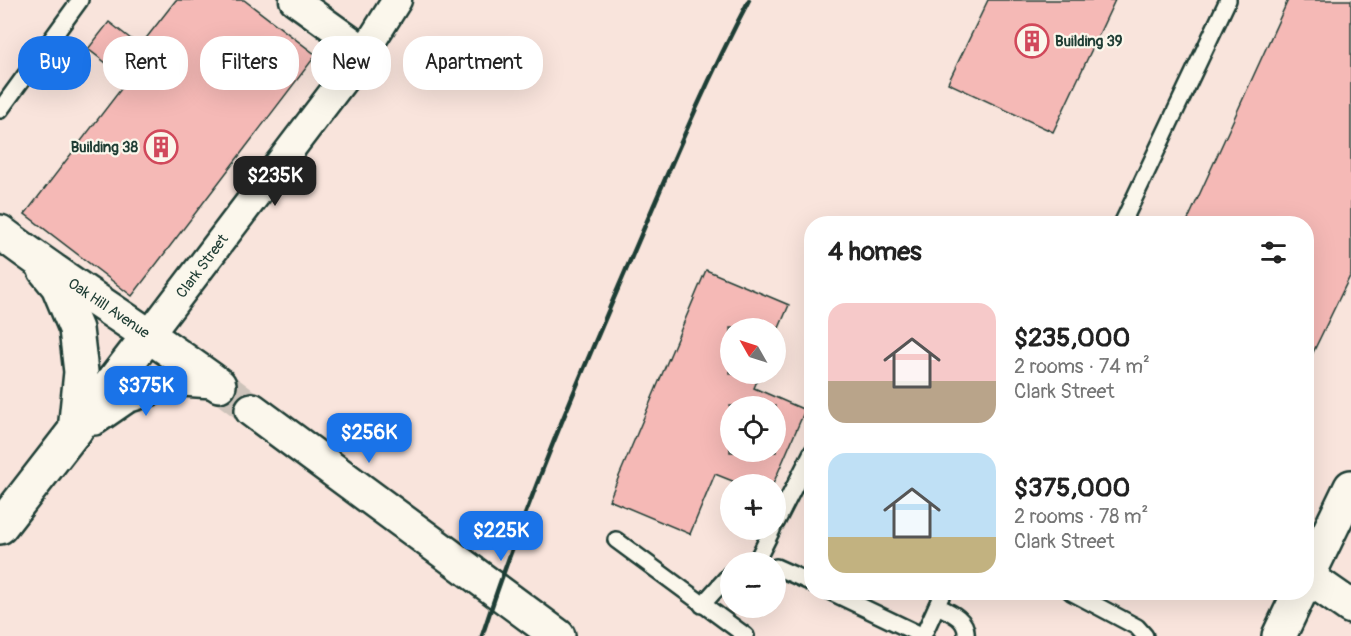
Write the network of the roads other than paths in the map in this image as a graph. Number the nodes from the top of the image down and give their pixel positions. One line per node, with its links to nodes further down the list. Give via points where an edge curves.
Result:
1 (80, 0): 8 (lane)
2 (294, 0): 5 (street)
3 (397, 0): 6 (street, Clark Street)
4 (1228, 0): 9 (lane)
5 (343, 36)
6 (374, 36)
7 (334, 90): 12 (street, Clark Street)
8 (0, 110)
9 (1126, 216)
10 (0, 232): 11 (street, Oak Hill Avenue)
11 (35, 259): 12 (street, Oak Hill Avenue); 14 (street, via 57,286 76,329 81,372)
12 (149, 335): 14 (street, Clark Street); 14 (street, Oak Hill Avenue, via 216,383 182,379 126,396)
13 (252, 410): 32 (street)
14 (75, 430): 18 (street, Clark Street)
15 (804, 468): 17 (lane)
16 (1351, 488): 20 (street)
17 (786, 503)
18 (0, 527)
19 (616, 540): 30 (lane)
20 (1314, 563)
21 (786, 571): 22 (lane)
22 (804, 579)
23 (720, 585): 30 (lane)
24 (1314, 586): 31 (street)
25 (848, 600): 34 (lane)
26 (940, 600): 34 (lane)
27 (941, 600): 35 (lane, via 958,616)
28 (1086, 600): 36 (lane, via 1137,627)
29 (1296, 600): 37 (street)
30 (702, 605): 33 (lane)
31 (1351, 608)
32 (558, 636)
33 (746, 636)
34 (923, 636)
35 (966, 636)
36 (1145, 636)
37 (1279, 636)

